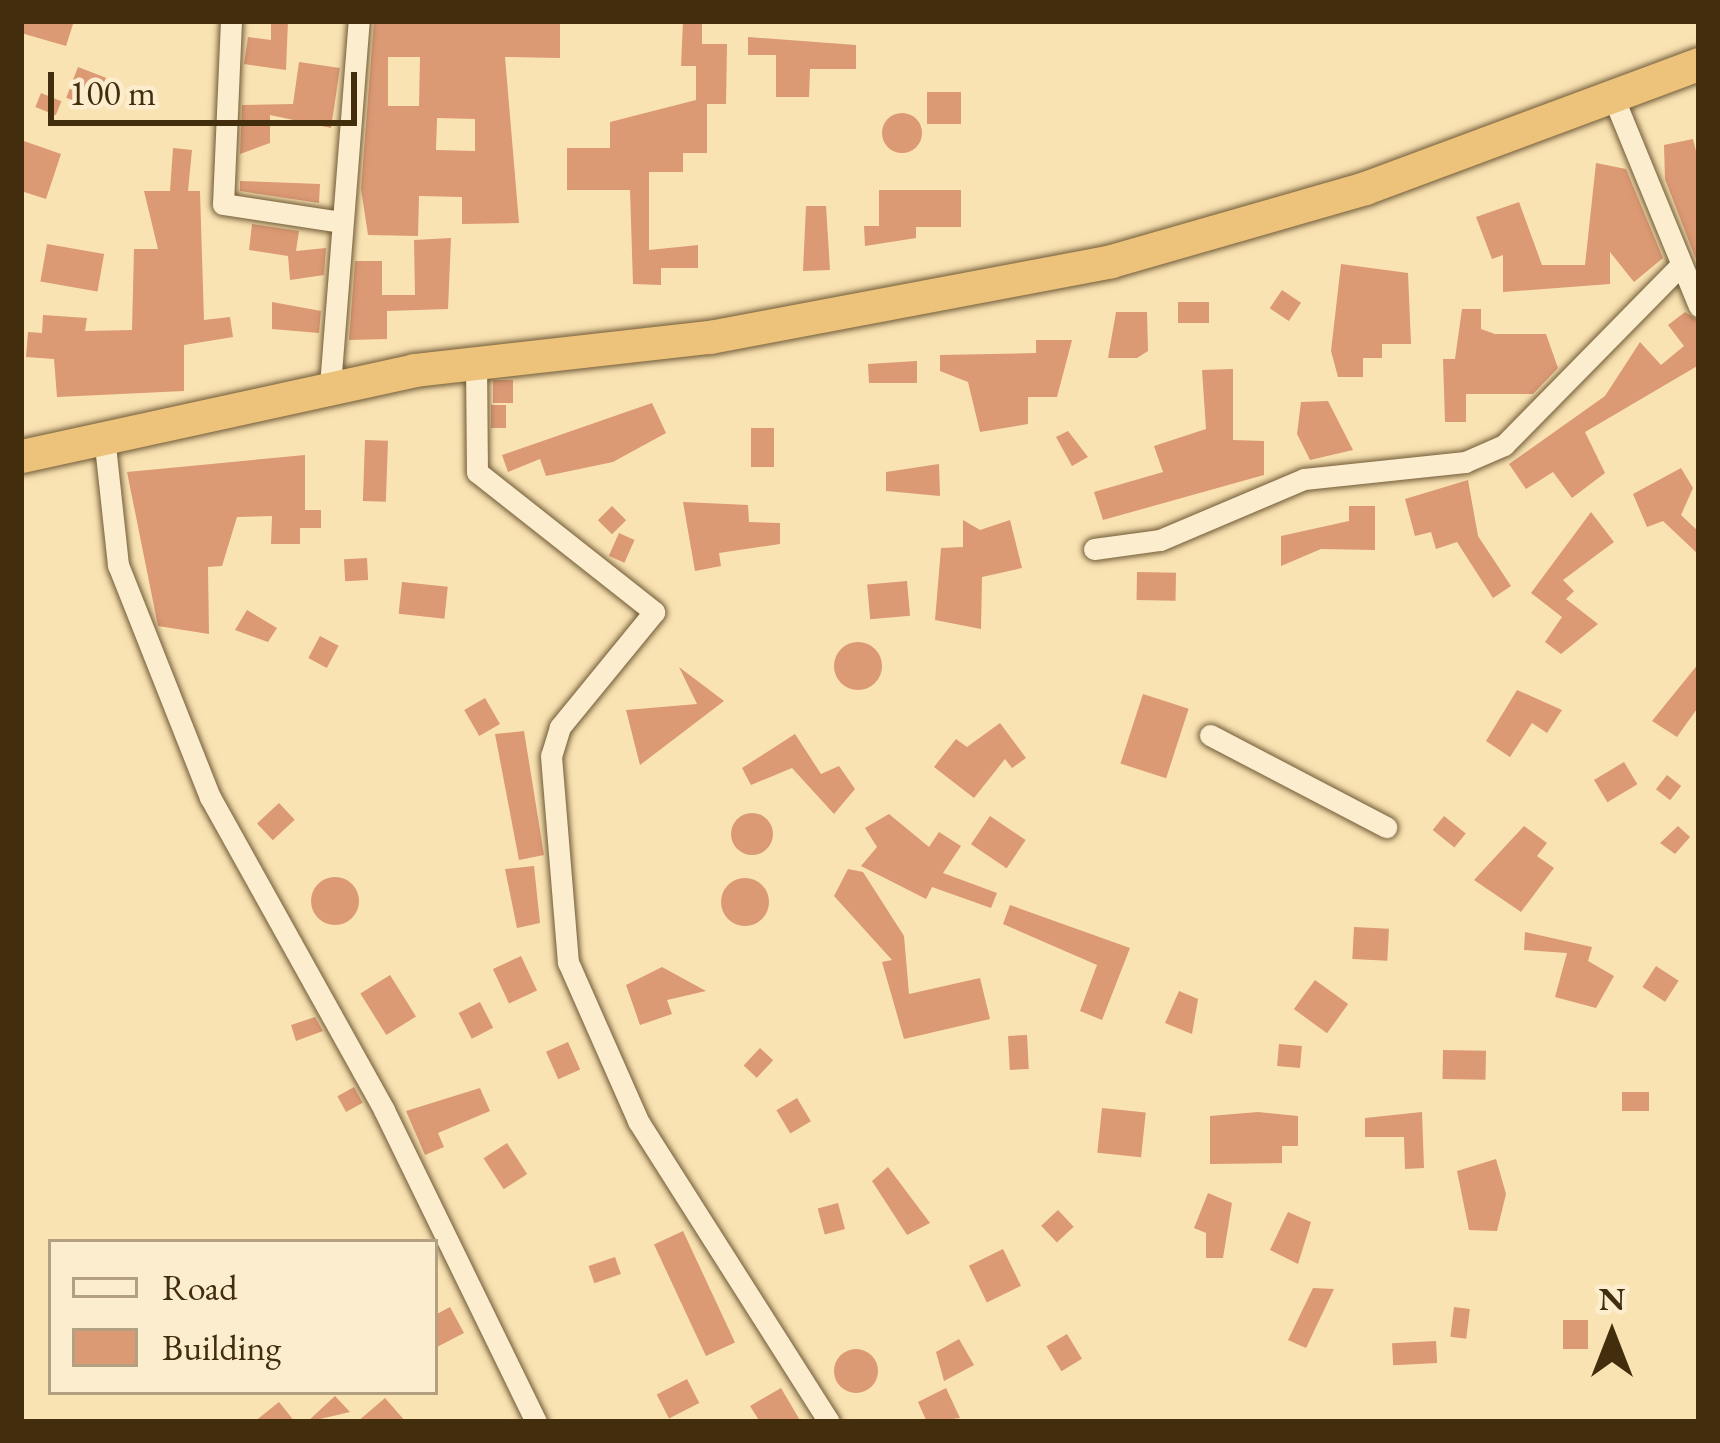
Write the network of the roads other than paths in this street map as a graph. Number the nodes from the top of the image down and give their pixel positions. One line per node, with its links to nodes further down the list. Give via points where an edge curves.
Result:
1 (231, 21): 5 (street, via 223,204)
2 (359, 21): 5 (street)
3 (1699, 64): 4 (highway)
4 (1614, 99): 6 (street); 8 (highway, via 1111,261 710,337)
5 (342, 222): 9 (street)
6 (1678, 268): 7 (street); 12 (street, via 1504,445 1465,461 1304,479 1160,540)
7 (1699, 306)
8 (476, 360): 9 (highway); 16 (street, via 477,472 654,612 560,727 551,756 568,962 638,1121)
9 (330, 386): 10 (highway)
10 (104, 436): 11 (highway); 15 (street, via 118,565 209,797 384,1110)
11 (28, 450)
12 (1094, 549)
13 (1210, 735): 14 (street)
14 (1386, 827)
15 (536, 1422)
16 (829, 1422)

